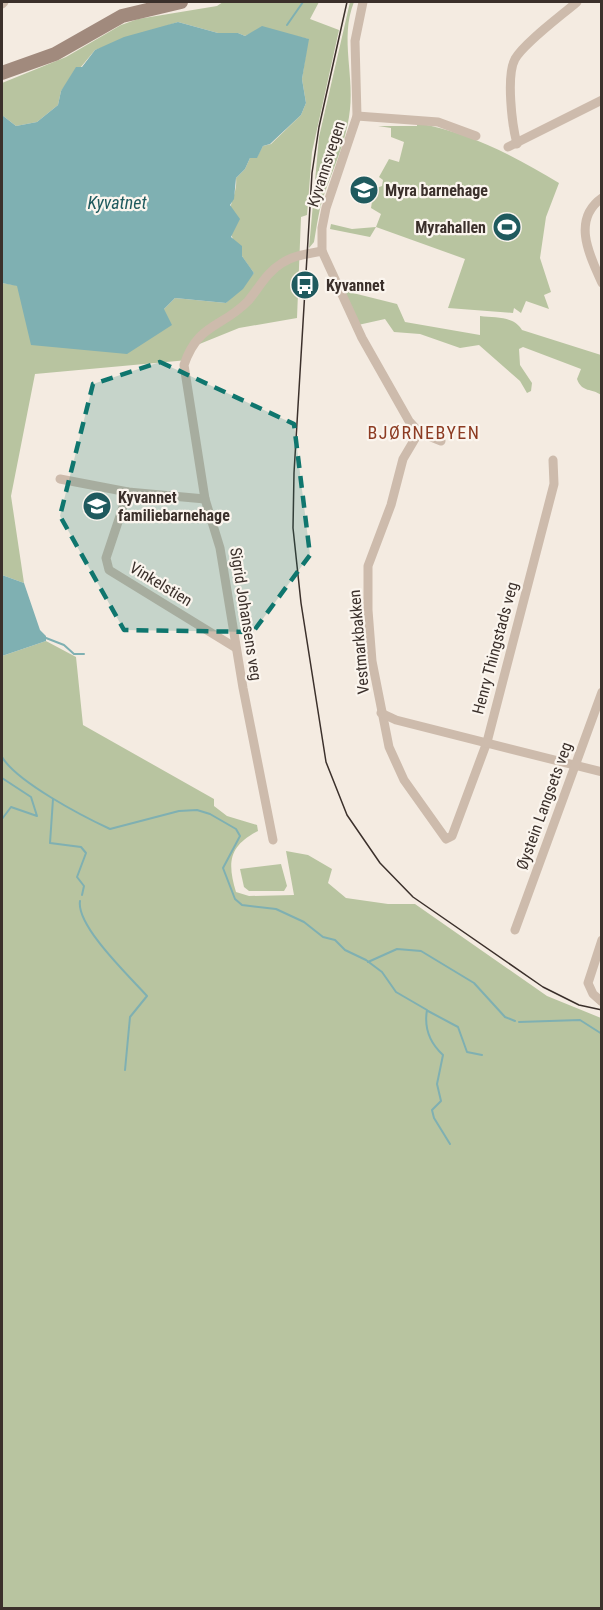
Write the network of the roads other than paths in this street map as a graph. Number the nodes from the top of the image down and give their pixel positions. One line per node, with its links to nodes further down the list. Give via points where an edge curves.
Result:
1 (181, 2): 4 (street)
2 (363, 2): 7 (street, Kyvannsvegen, via 355,41)
3 (577, 2): 6 (street, via 514,60 513,145)
4 (164, 3): 5 (street, via 122,16 55,54)
5 (2, 73)
6 (602, 100)
7 (357, 116): 8 (street, via 438,122); 10 (street, Kyvannsvegen, via 326,208)
8 (476, 136)
9 (602, 198): 11 (street, via 593,205 584,237)
10 (322, 251): 12 (street, Kyvannsvegen, via 364,344); 17 (street, Sigrid Johansens veg, via 282,263 246,302 190,346 184,365)
11 (602, 283)
12 (419, 432): 13 (street); 20 (street, Vestmarkbakken, via 401,465 368,566 372,661)
13 (441, 441)
14 (553, 460): 21 (street, Henry Thingstads veg, via 554,484)
15 (60, 479): 16 (street)
16 (128, 492): 17 (street); 18 (street, Vinkelstien, via 106,558 109,570)
17 (205, 499): 18 (street, Sigrid Johansens veg, via 220,548)
18 (236, 648): 25 (street, Sigrid Johansens veg)
19 (602, 692): 22 (street, Øystein Langsets veg)
20 (381, 713): 21 (street); 24 (street, Vestmarkbakken, via 389,747 404,780 443,836)
21 (487, 742): 22 (street); 24 (street, Henry Thingstads veg)
22 (575, 765): 23 (street); 26 (street, Øystein Langsets veg)
23 (602, 772)
24 (450, 839)
25 (273, 840)
26 (514, 930)
27 (602, 940): 28 (street, via 588,979 591,991)
28 (602, 1002)

